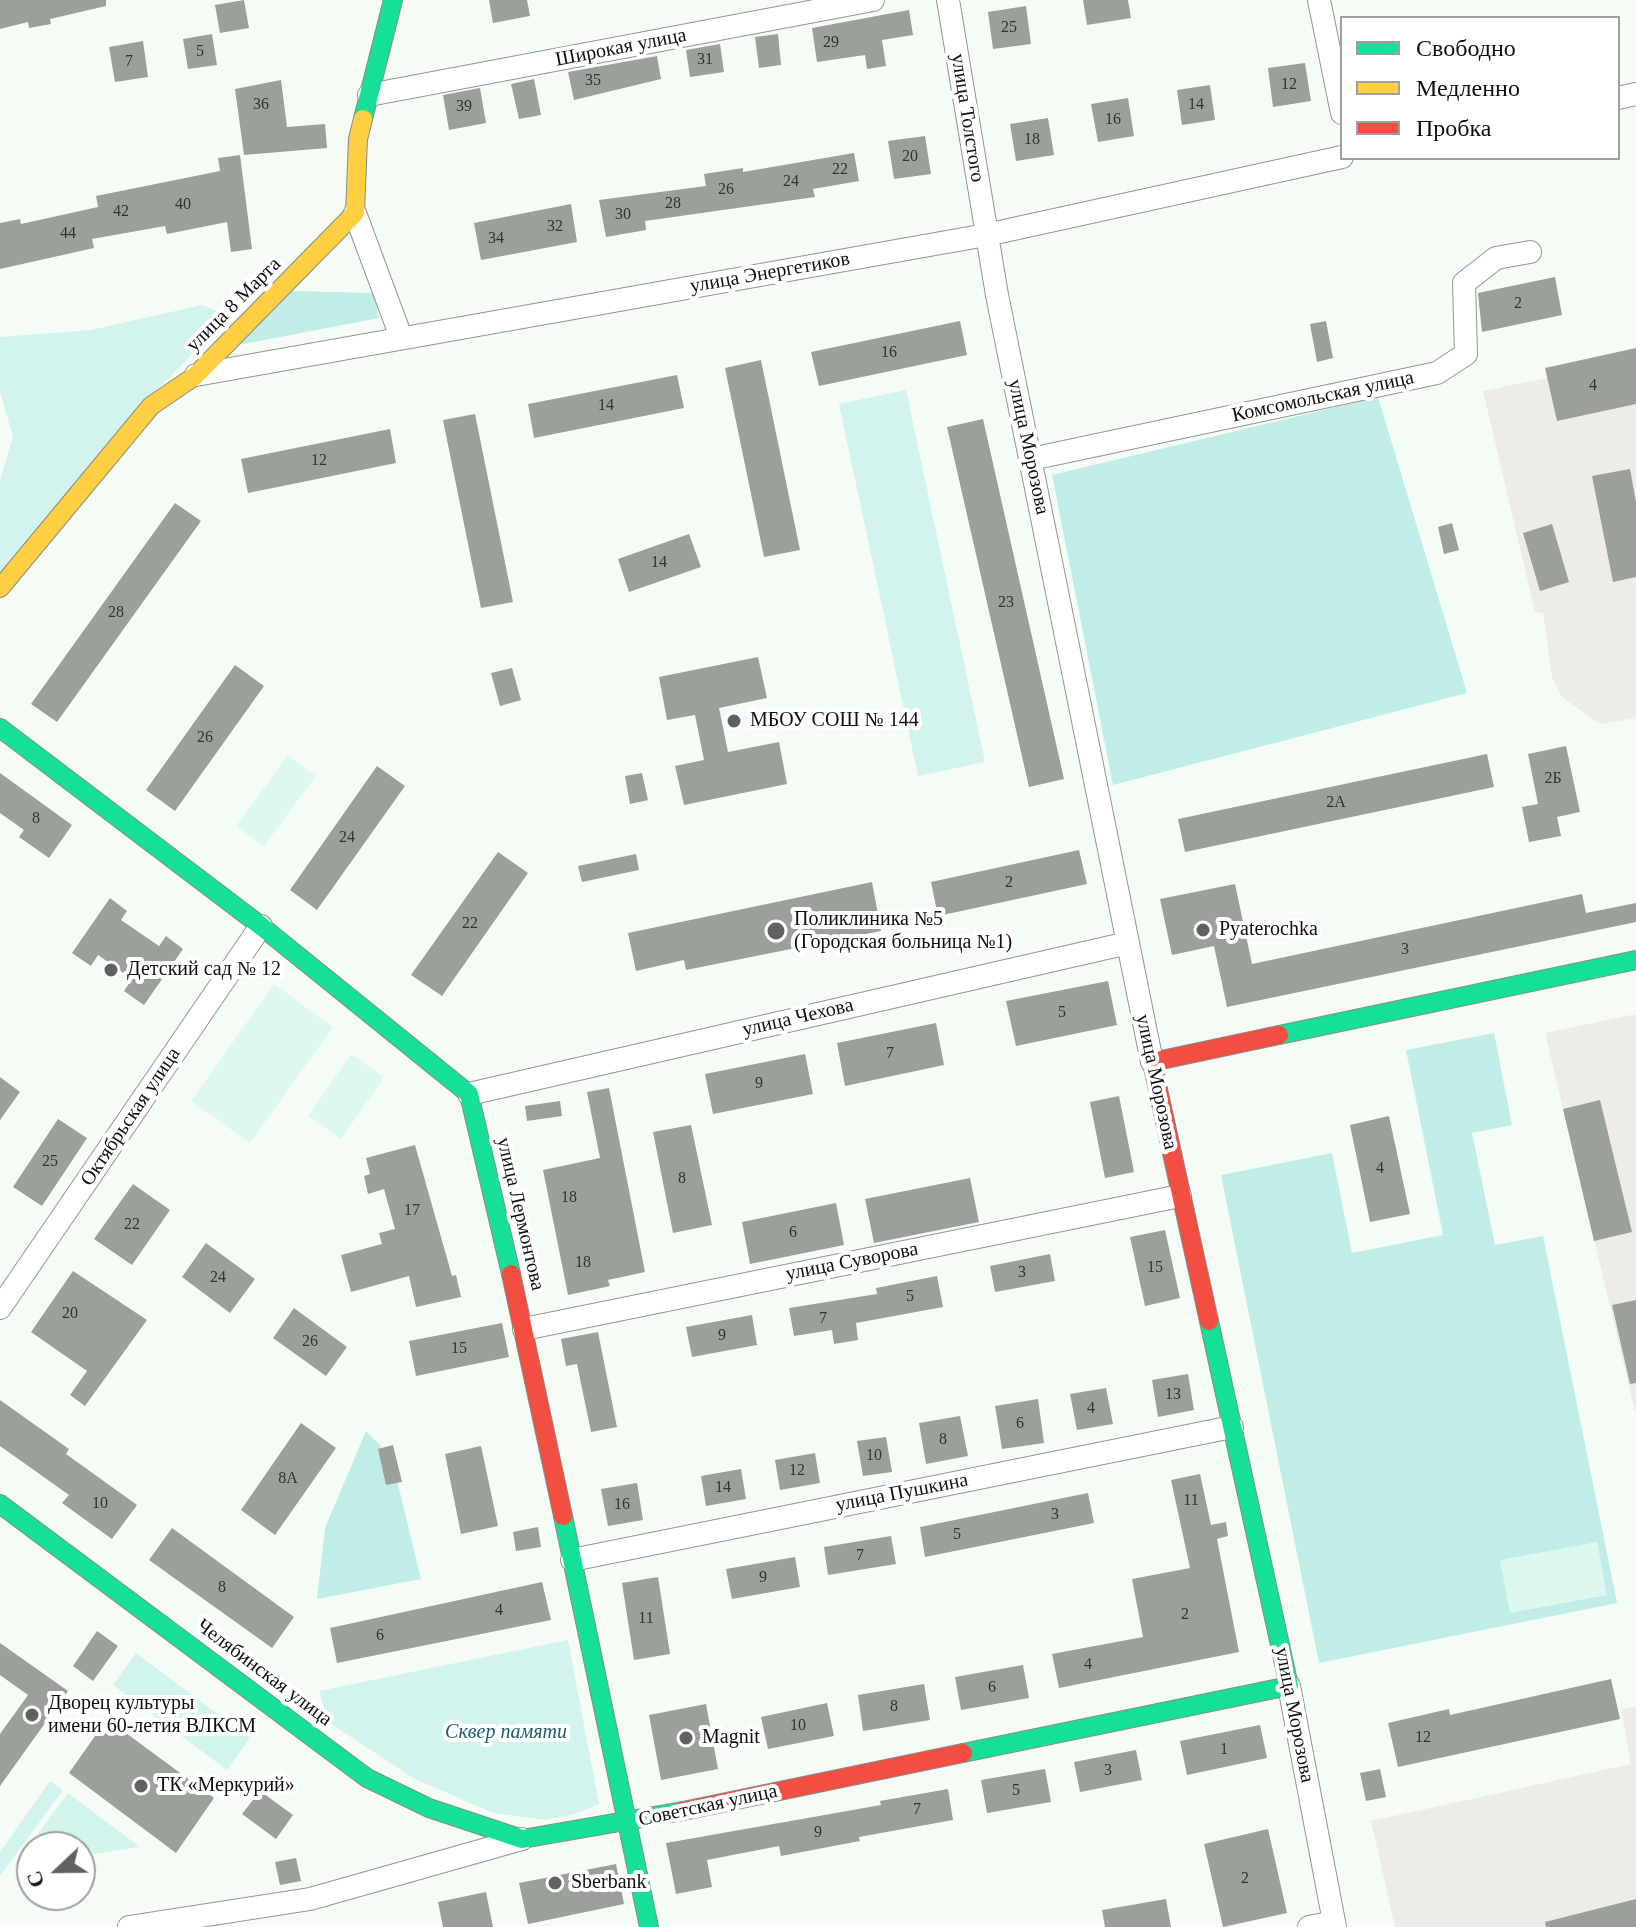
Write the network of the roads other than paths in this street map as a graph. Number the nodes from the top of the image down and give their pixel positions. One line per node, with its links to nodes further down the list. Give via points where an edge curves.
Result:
1 (393, 0): 5 (street)
2 (873, 0): 5 (street, Широкая улица)
3 (948, 0): 9 (street, улица Толстого)
4 (1319, 0): 6 (street)
5 (369, 95): 8 (street, via 358,139)
6 (1340, 103)
7 (1340, 157): 9 (street, улица Энергетиков)
8 (355, 213): 11 (street); 12 (street, улица 8 Марта)
9 (986, 235): 11 (street, улица Энергетиков); 13 (street, улица Морозова)
10 (1530, 252): 13 (street, Комсомольская улица, via 1496,258 1464,283 1466,354 1437,373)
11 (401, 337): 12 (street, улица Энергетиков)
12 (195, 376): 14 (street, улица 8 Марта, via 151,406)
13 (1031, 459): 17 (street, улица Морозова)
14 (0, 588)
15 (0, 728): 16 (street)
16 (261, 926): 20 (street); 22 (street, Октябрьская улица)
17 (1128, 943): 19 (street, улица Морозова); 20 (street, улица Чехова)
18 (1636, 960): 19 (street)
19 (1152, 1062): 21 (street, улица Морозова)
20 (469, 1094): 23 (street, улица Лермонтова)
21 (1180, 1196): 23 (street, улица Суворова); 24 (street, улица Морозова)
22 (0, 1308)
23 (524, 1329): 26 (street, улица Лермонтова)
24 (1232, 1427): 26 (street, улица Пушкина); 27 (street, улица Морозова)
25 (0, 1504): 29 (street, Челябинская улица, via 367,1778 429,1808)
26 (572, 1560): 28 (street, улица Лермонтова)
27 (1289, 1686): 28 (street, Советская улица); 30 (street, улица Морозова)
28 (627, 1822): 29 (street, Советская улица); 33 (street, улица Лермонтова)
29 (522, 1839): 31 (street, Советская улица, via 310,1899)
30 (1335, 1924): 34 (street)
31 (160, 1925): 32 (street, Советская улица)
32 (129, 1927)
33 (649, 1927)
34 (1309, 1927)

